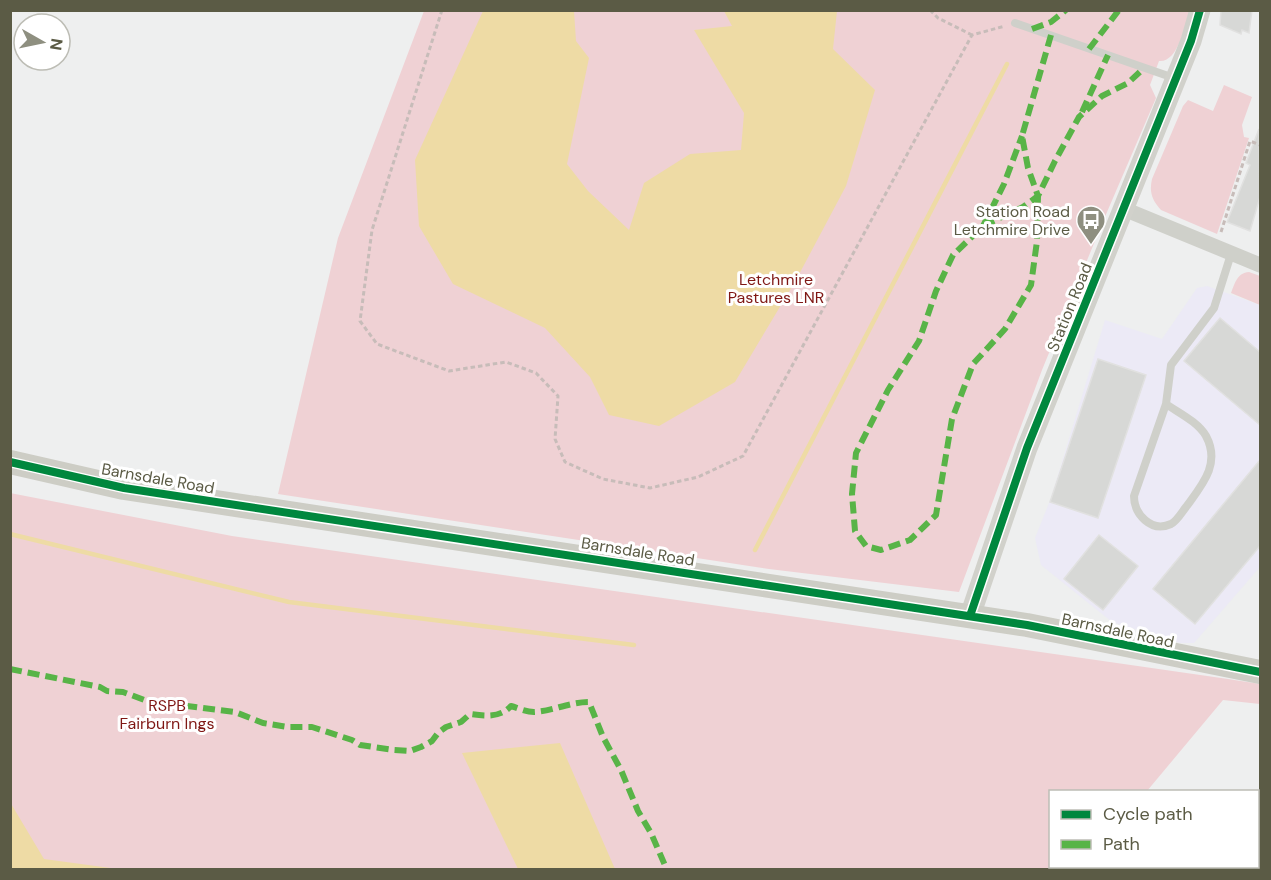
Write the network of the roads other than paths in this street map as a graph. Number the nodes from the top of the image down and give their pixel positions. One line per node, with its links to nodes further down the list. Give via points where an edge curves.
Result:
1 (1200, 10): 3 (street, Station Road)
2 (1015, 23): 3 (lane)
3 (1176, 79): 4 (street, Station Road)
4 (1124, 209): 5 (street); 9 (street, Station Road, via 1027,448)
5 (1231, 254): 6 (street); 7 (lane, via 1214,308 1171,365)
6 (1260, 266)
7 (1166, 404): 7 (lane, via 1199,426 1212,457 1207,478 1173,523 1160,526 1148,523 1138,514 1134,496)
8 (10, 462): 9 (main road, Barnsdale Road, via 123,488)
9 (969, 616): 10 (main road, Barnsdale Road)
10 (1260, 672)

